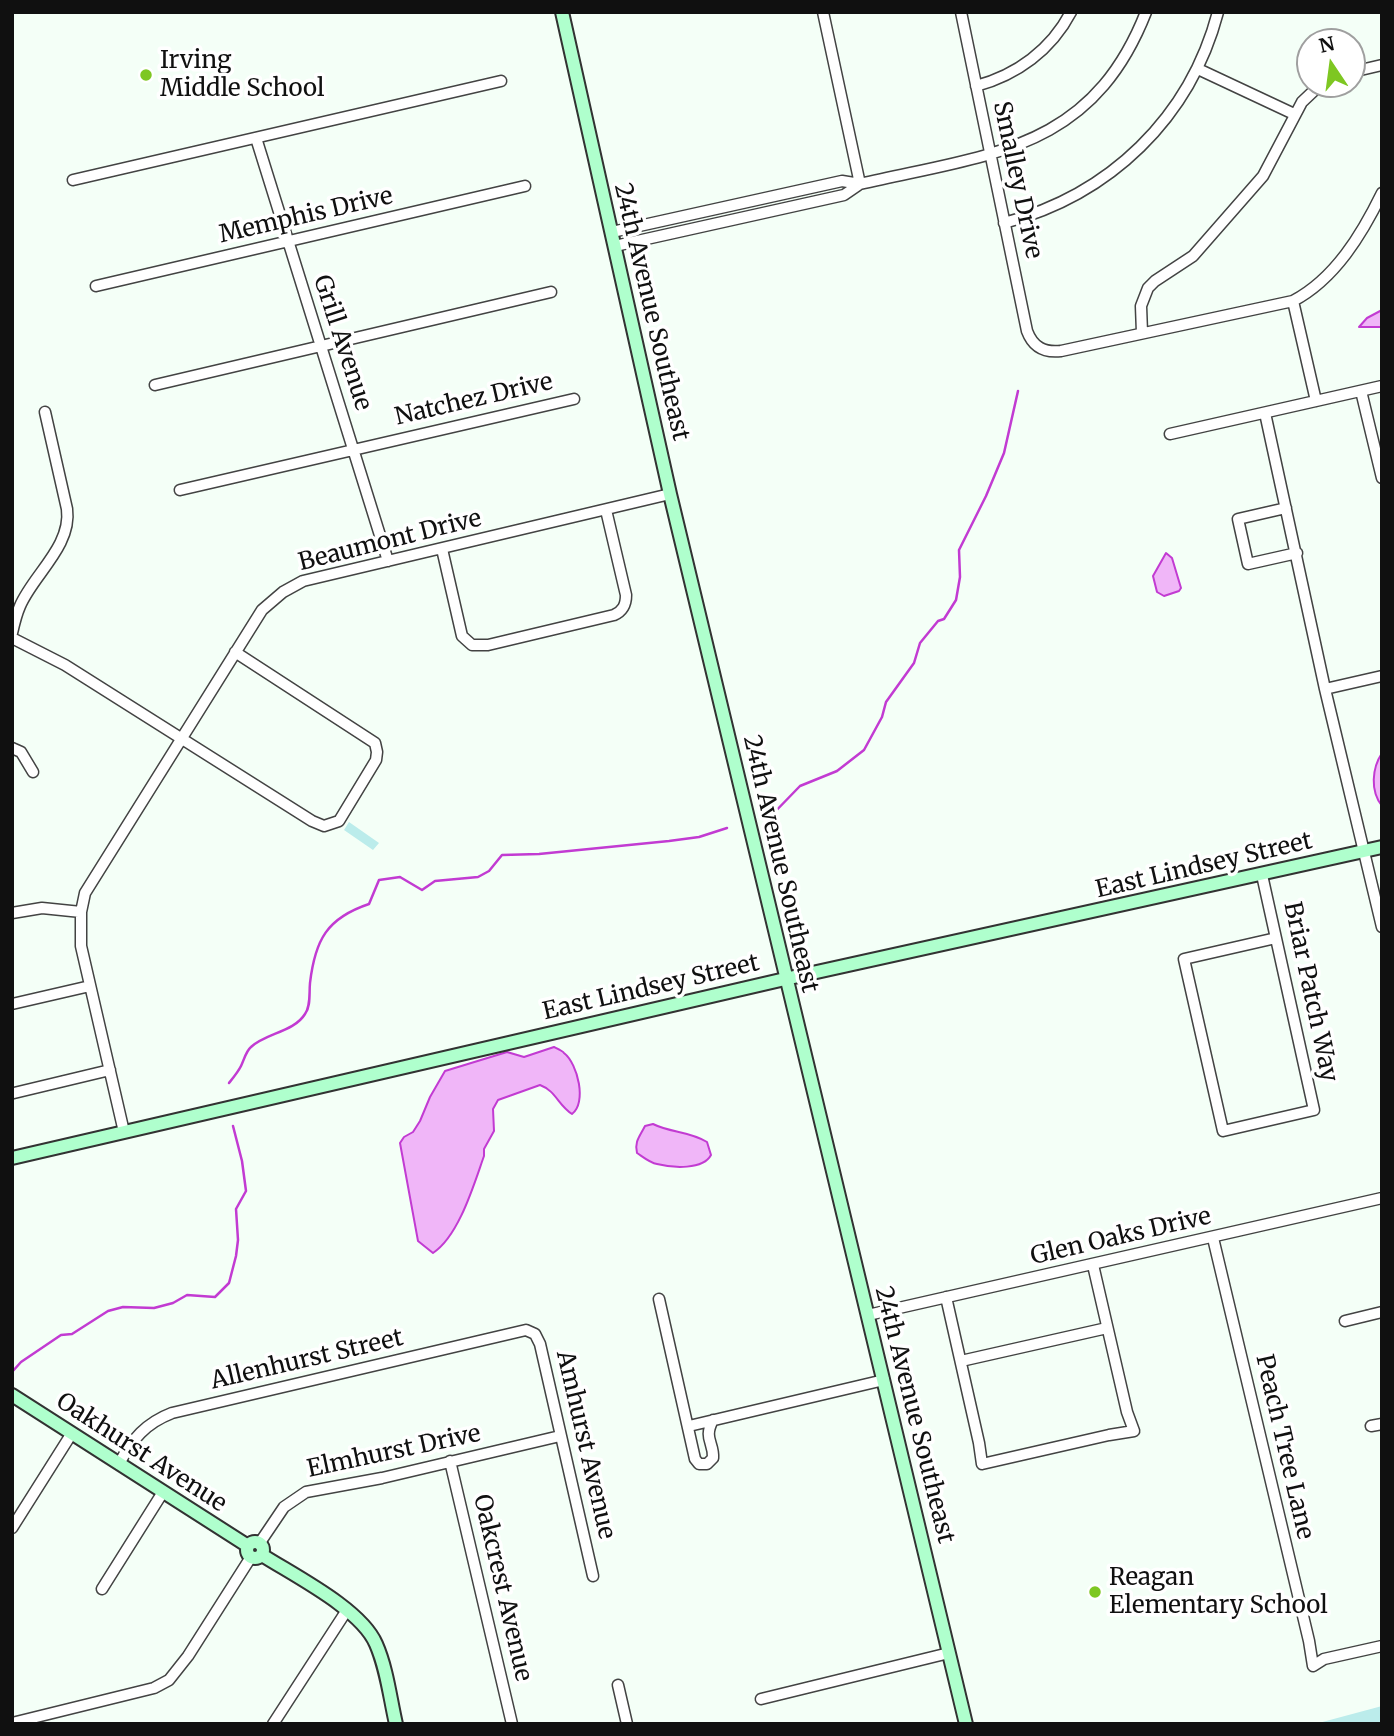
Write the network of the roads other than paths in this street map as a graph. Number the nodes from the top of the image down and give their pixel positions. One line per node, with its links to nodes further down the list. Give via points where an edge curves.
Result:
1 (562, 12): 19 (street, 24th Avenue Southeast)
2 (823, 12): 15 (street)
3 (961, 12): 9 (street, Smalley Drive)
4 (1071, 12): 9 (street, via 1028,62)
5 (1146, 12): 13 (street, via 1119,66 1081,109 1032,140)
6 (1219, 12): 7 (street)
7 (1198, 69): 11 (street); 18 (street, via 1169,117 1113,171 1058,205)
8 (501, 80): 12 (street)
9 (976, 86): 13 (street, Smalley Drive)
10 (1306, 98): 11 (street)
11 (1294, 114): 25 (street, via 1263,176 1193,256 1148,288 1141,306)
12 (256, 138): 14 (street); 20 (street, Grill Avenue)
13 (989, 154): 15 (street); 18 (street, Smalley Drive)
14 (73, 180)
15 (860, 184): 19 (street, via 842,181); 21 (street, via 844,195)
16 (525, 187): 20 (street, Memphis Drive)
17 (1382, 193): 24 (street, via 1353,245 1321,281)
18 (1004, 223): 25 (street, Smalley Drive, via 1027,331 1043,350 1062,351)
19 (612, 232): 21 (street, 24th Avenue Southeast)
20 (288, 241): 22 (street, Memphis Drive); 26 (street, Grill Avenue)
21 (615, 246): 38 (street, 24th Avenue Southeast)
22 (96, 286)
23 (551, 292): 26 (street)
24 (1293, 300): 25 (street); 31 (street)
25 (1142, 333)
26 (321, 345): 27 (street); 35 (street, Grill Avenue)
27 (155, 385)
28 (1382, 386): 29 (street)
29 (1361, 391): 31 (street); 36 (street)
30 (574, 399): 35 (street, Natchez Drive)
31 (1316, 401): 33 (street)
32 (45, 412): 44 (street, via 68,522 20,606)
33 (1265, 412): 34 (street); 39 (street)
34 (1170, 434)
35 (354, 450): 37 (street, Natchez Drive); 43 (street, Grill Avenue)
36 (1382, 478)
37 (180, 490)
38 (670, 494): 40 (street, Beaumont Drive); 58 (street, 24th Avenue Southeast)
39 (1286, 508): 42 (street); 42 (street, via 1238,519 1245,553 1248,564)
40 (606, 510): 41 (street, Beaumont Drive); 41 (street, via 626,595 625,606 614,615 472,645 464,640)
41 (442, 549): 43 (street, Beaumont Drive)
42 (1297, 553): 47 (street)
43 (388, 561): 45 (street, Beaumont Drive, via 303,581 283,592 262,610)
44 (12, 635): 48 (street)
45 (235, 653): 48 (street, Beaumont Drive); 48 (street, via 374,743 376,760 339,821 319,824)
46 (1382, 676): 47 (street)
47 (1325, 688): 52 (street)
48 (180, 738): 54 (street, Beaumont Drive, via 88,886)
49 (12, 748): 50 (street, via 21,752)
50 (33, 772)
51 (1382, 848): 52 (street, East Lindsey Street)
52 (1365, 851): 53 (street, East Lindsey Street); 56 (street)
53 (1262, 875): 57 (street, Briar Patch Way); 58 (street, East Lindsey Street)
54 (81, 912): 55 (street, via 42,908); 59 (street, via 80,938)
55 (12, 913)
56 (1382, 927)
57 (1276, 937): 57 (street, Briar Patch Way, via 1314,1110 1223,1131 1184,959)
58 (785, 979): 63 (street, East Lindsey Street); 71 (street, 24th Avenue Southeast)
59 (90, 986): 60 (street); 61 (street)
60 (12, 1004)
61 (110, 1070): 62 (street); 63 (street)
62 (14, 1093)
63 (124, 1132): 64 (street, East Lindsey Street)
64 (12, 1158)
65 (1382, 1198): 66 (street, Glen Oaks Drive)
66 (1213, 1238): 67 (street, Glen Oaks Drive); 90 (street, Peach Tree Lane, via 1313,1666 1324,1659)
67 (1093, 1265): 68 (street, Glen Oaks Drive); 73 (street)
68 (946, 1297): 71 (street, Glen Oaks Drive); 75 (street)
69 (659, 1300): 79 (street)
70 (1382, 1312): 72 (street)
71 (868, 1315): 76 (street, 24th Avenue Southeast)
72 (1345, 1321)
73 (1107, 1328): 75 (street); 75 (street, via 1134,1431 982,1464)
74 (526, 1330): 81 (street, Amhurst Avenue, via 535,1334 540,1344); 83 (street, Allenhurst Street, via 172,1413 141,1431)
75 (961, 1361)
76 (884, 1380): 78 (street); 91 (street, 24th Avenue Southeast)
77 (12, 1395): 80 (street, Oakhurst Avenue)
78 (713, 1420): 79 (street); 79 (street, via 708,1435 713,1458 702,1465 695,1459)
79 (689, 1426)
80 (72, 1433): 83 (street, Oakhurst Avenue); 85 (street)
81 (560, 1436): 82 (street, Elmhurst Drive); 87 (street, Amhurst Avenue)
82 (450, 1461): 86 (street, Elmhurst Drive, via 306,1492 284,1507); 97 (street, Oakcrest Avenue)
83 (119, 1464): 84 (street, Oakhurst Avenue)
84 (163, 1492): 86 (street, Oakhurst Avenue); 88 (street)
85 (12, 1528)
86 (255, 1551): 89 (street, Oakhurst Avenue); 94 (street, Elmhurst Drive, via 169,1680 129,1696)
87 (593, 1576)
88 (102, 1589)
89 (347, 1610): 95 (street); 96 (street, Oakhurst Avenue, via 366,1626 376,1645)
90 (1382, 1646)
91 (949, 1653): 93 (street); 99 (street, 24th Avenue Southeast)
92 (618, 1685): 98 (street)
93 (761, 1699)
94 (12, 1723)
95 (273, 1724)
96 (396, 1724)
97 (512, 1724)
98 (627, 1724)
99 (966, 1724)

